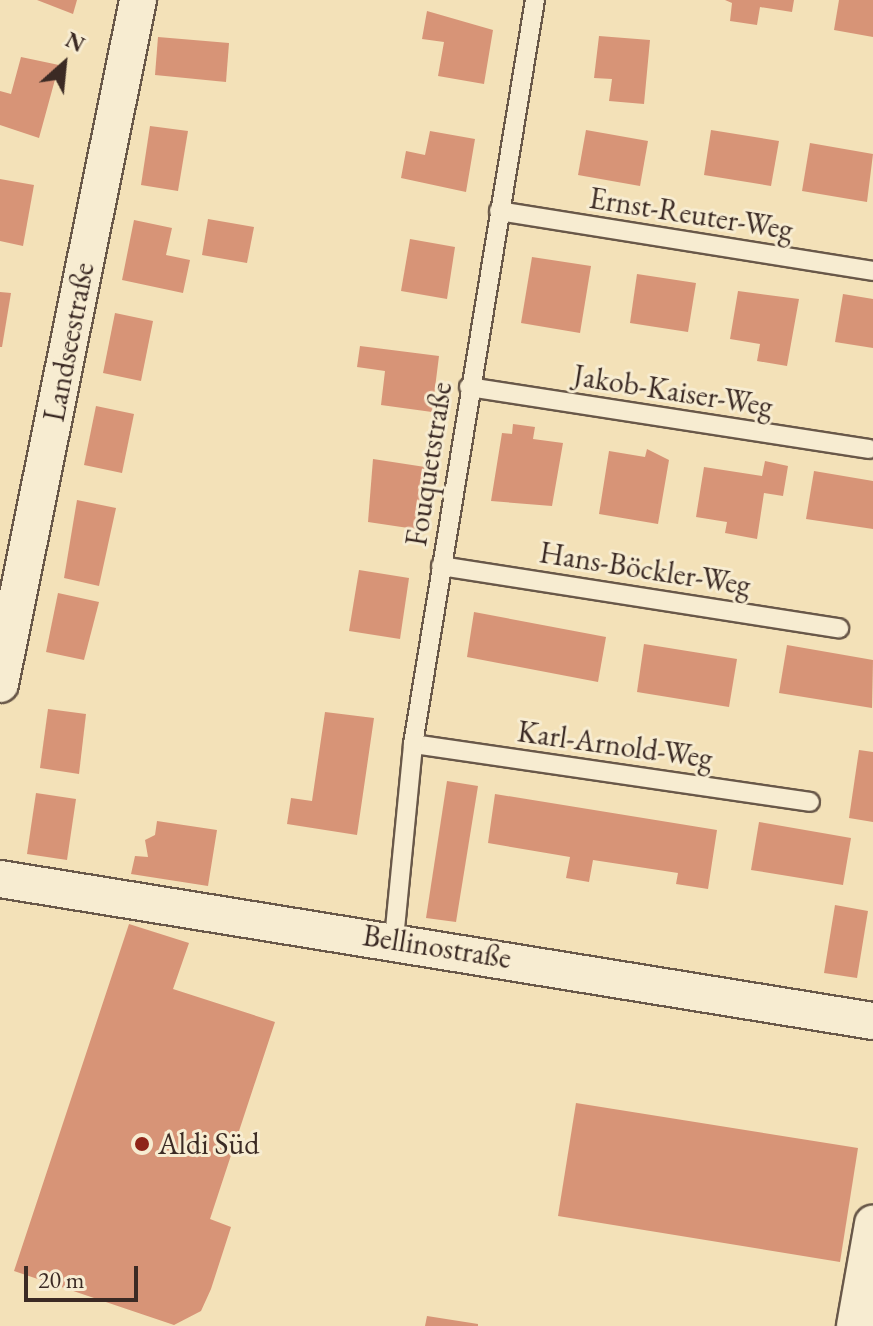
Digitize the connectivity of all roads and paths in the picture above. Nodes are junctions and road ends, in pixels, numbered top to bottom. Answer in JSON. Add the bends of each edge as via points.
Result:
{"nodes":[{"id":1,"x":138,"y":0,"type":"edge"},
{"id":2,"x":535,"y":0,"type":"edge"},
{"id":3,"x":499,"y":211,"type":"junction"},
{"id":4,"x":873,"y":271,"type":"edge"},
{"id":5,"x":469,"y":387,"type":"junction"},
{"id":6,"x":869,"y":449,"type":"dead end"},
{"id":7,"x":441,"y":566,"type":"junction"},
{"id":8,"x":839,"y":628,"type":"dead end"},
{"id":9,"x":0,"y":684,"type":"edge"},
{"id":10,"x":413,"y":744,"type":"junction"},
{"id":11,"x":810,"y":802,"type":"dead end"},
{"id":12,"x":0,"y":879,"type":"edge"},
{"id":13,"x":394,"y":939,"type":"junction"},
{"id":14,"x":873,"y":1021,"type":"edge"},
{"id":15,"x":873,"y":1224,"type":"edge"},
{"id":16,"x":855,"y":1326,"type":"edge"}],
"edges":[{"from":1,"to":9,"type":"street","name":"Landseestraße"},
{"from":2,"to":3,"type":"lane","name":"Fouquetstraße"},
{"from":3,"to":4,"type":"lane","name":"Ernst-Reuter-Weg"},
{"from":3,"to":5,"type":"lane","name":"Fouquetstraße"},
{"from":5,"to":6,"type":"lane","name":"Jakob-Kaiser-Weg"},
{"from":5,"to":7,"type":"lane","name":"Fouquetstraße"},
{"from":7,"to":8,"type":"lane","name":"Hans-Böckler-Weg"},
{"from":7,"to":10,"type":"lane","name":"Fouquetstraße"},
{"from":10,"to":11,"type":"lane","name":"Karl-Arnold-Weg"},
{"from":10,"to":13,"type":"lane","name":"Fouquetstraße"},
{"from":12,"to":13,"type":"street","name":"Bellinostraße"},
{"from":13,"to":14,"type":"street","name":"Bellinostraße"},
{"from":15,"to":16,"type":"street"}]}
